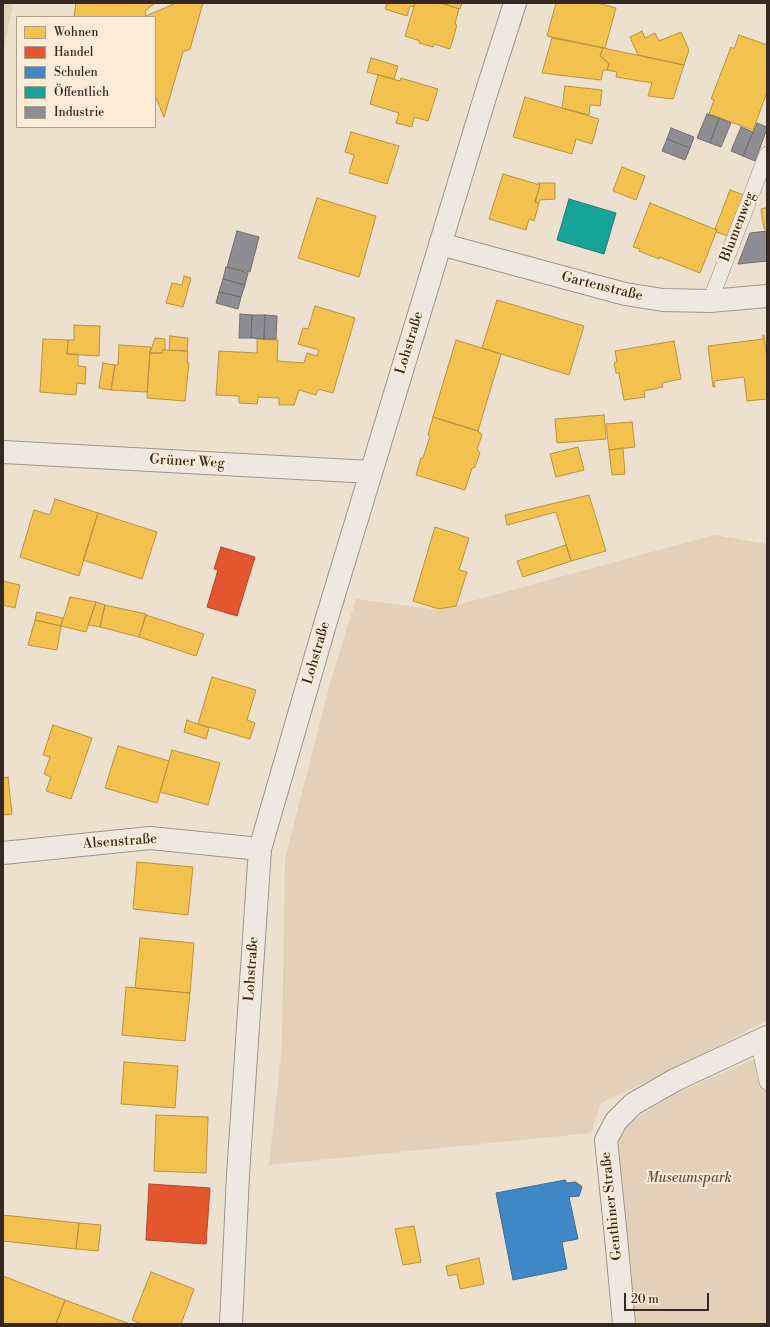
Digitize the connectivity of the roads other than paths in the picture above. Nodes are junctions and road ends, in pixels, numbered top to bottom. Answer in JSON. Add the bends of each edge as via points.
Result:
{"nodes":[{"id":1,"x":515,"y":3,"type":"edge"},
{"id":2,"x":767,"y":154,"type":"edge"},
{"id":3,"x":440,"y":244,"type":"junction"},
{"id":4,"x":767,"y":296,"type":"edge"},
{"id":5,"x":710,"y":300,"type":"junction"},
{"id":6,"x":3,"y":452,"type":"edge"},
{"id":7,"x":371,"y":472,"type":"junction"},
{"id":8,"x":260,"y":849,"type":"junction"},
{"id":9,"x":3,"y":853,"type":"edge"},
{"id":10,"x":763,"y":1039,"type":"edge"},
{"id":11,"x":767,"y":1082,"type":"edge"},
{"id":12,"x":231,"y":1324,"type":"edge"},
{"id":13,"x":624,"y":1324,"type":"edge"}],
"edges":[{"from":1,"to":3,"type":"street","name":"Lohstraße"},
{"from":2,"to":5,"type":"lane","name":"Blumenweg"},
{"from":3,"to":5,"type":"street","name":"Gartenstraße","via":[[625,294],[663,300]]},
{"from":3,"to":7,"type":"street","name":"Lohstraße"},
{"from":4,"to":5,"type":"street","name":"Gartenstraße"},
{"from":6,"to":7,"type":"street","name":"Grüner Weg"},
{"from":7,"to":8,"type":"street","name":"Lohstraße"},
{"from":8,"to":9,"type":"street","name":"Alsenstraße","via":[[150,838]]},
{"from":8,"to":12,"type":"street","name":"Lohstraße","via":[[238,1175]]},
{"from":10,"to":11,"type":"lane"},
{"from":10,"to":13,"type":"street","name":"Genthiner Straße","via":[[676,1080],[633,1104],[616,1121],[606,1140]]}]}
